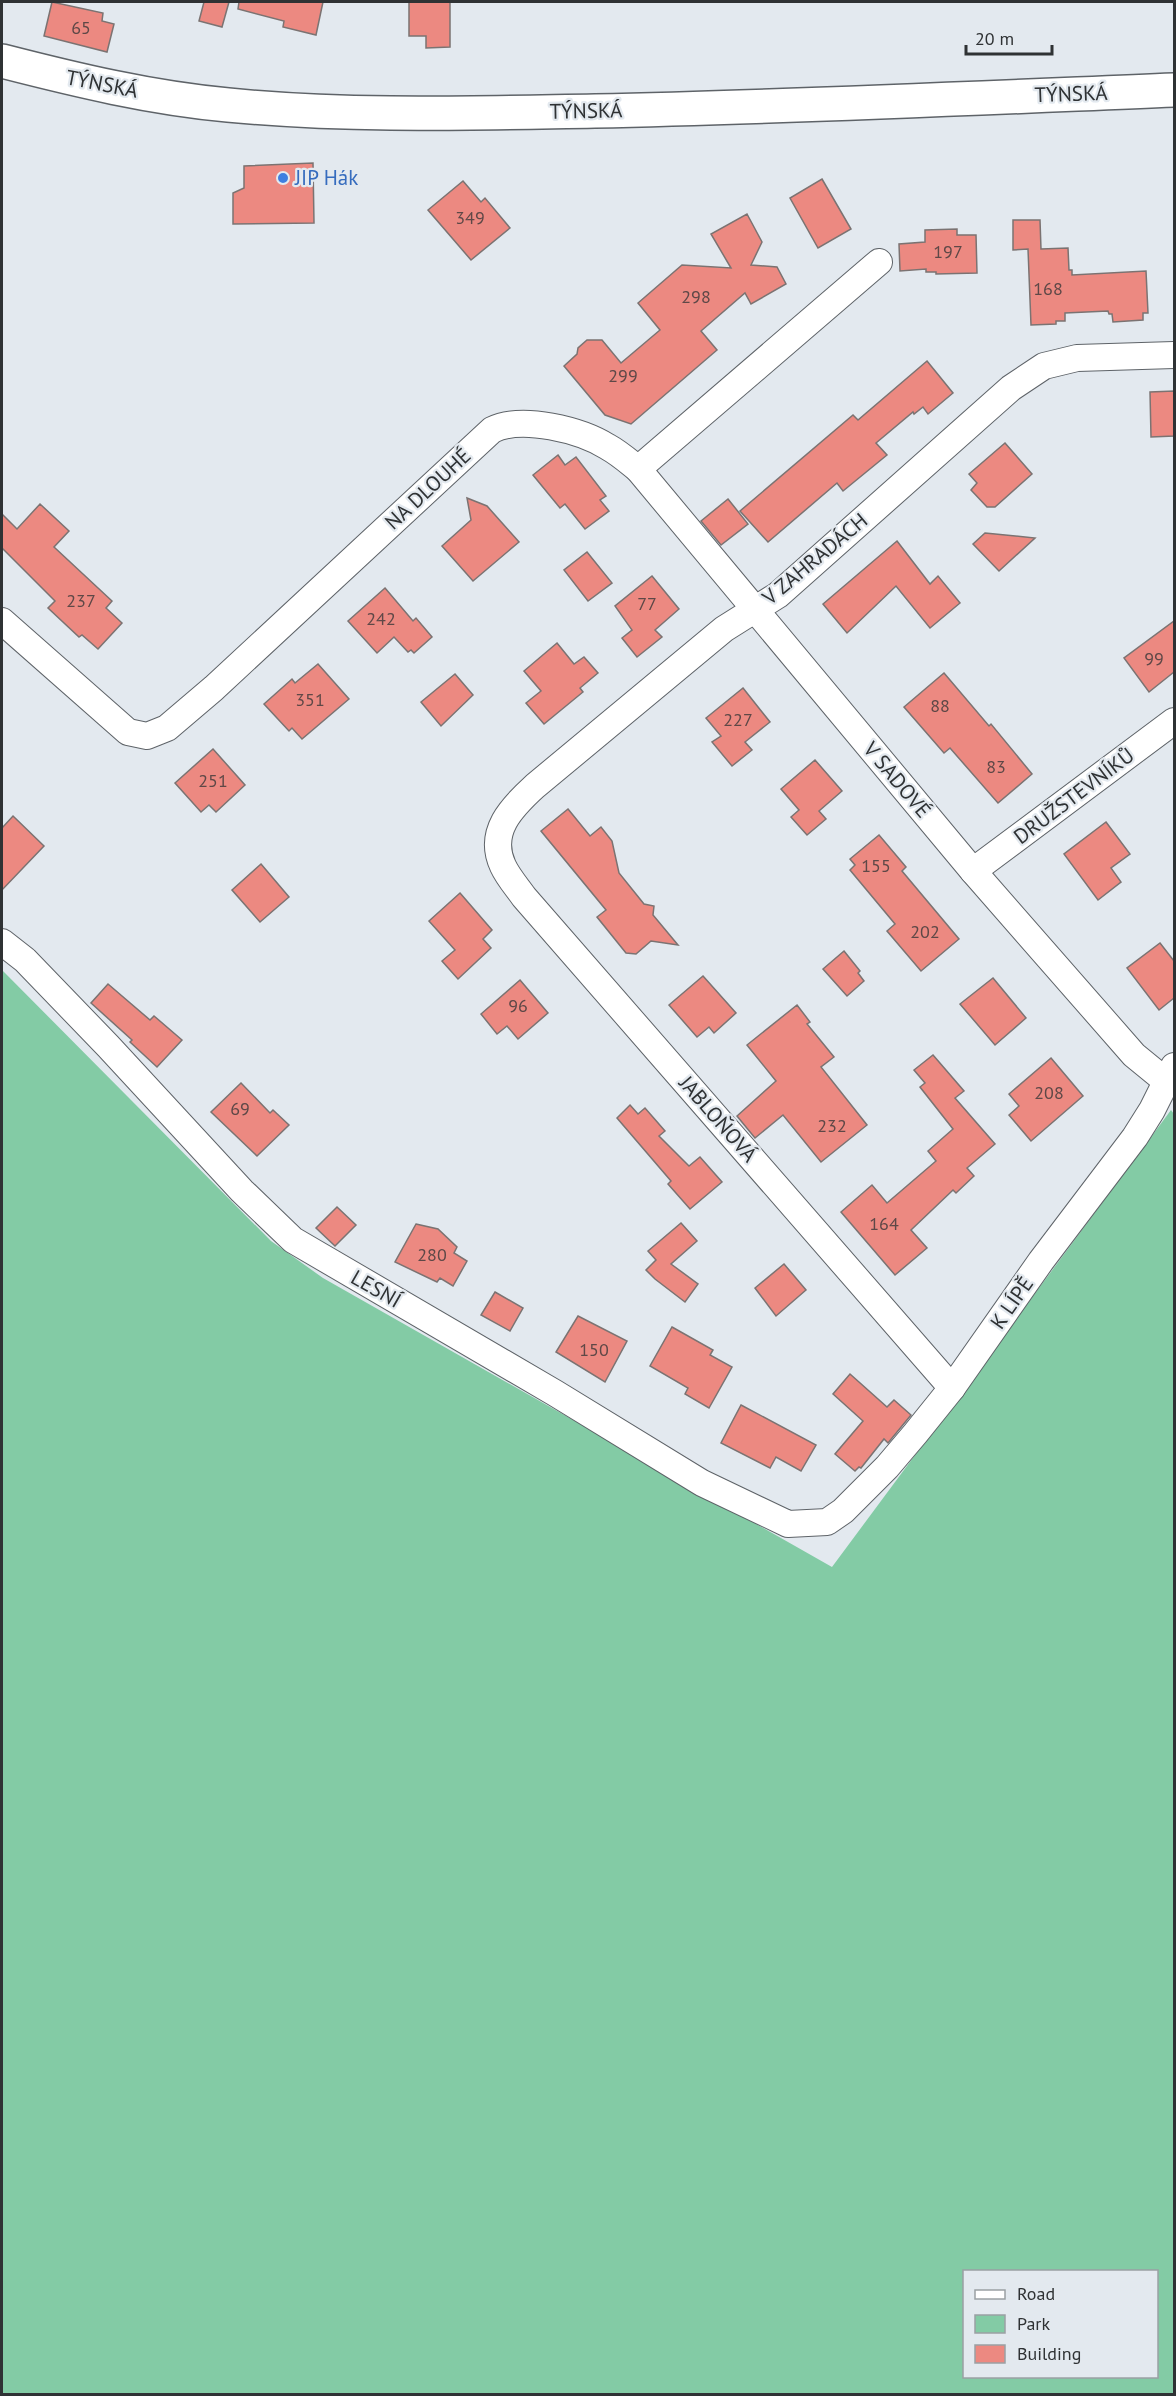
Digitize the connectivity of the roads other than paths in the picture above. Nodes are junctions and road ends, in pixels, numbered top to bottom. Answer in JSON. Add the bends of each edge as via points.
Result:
{"nodes":[{"id":1,"x":2,"y":61,"type":"edge"},
{"id":2,"x":1174,"y":90,"type":"edge"},
{"id":3,"x":879,"y":262,"type":"dead end"},
{"id":4,"x":1174,"y":355,"type":"edge"},
{"id":5,"x":638,"y":469,"type":"junction"},
{"id":6,"x":755,"y":609,"type":"junction"},
{"id":7,"x":2,"y":621,"type":"edge"},
{"id":8,"x":1174,"y":721,"type":"edge"},
{"id":9,"x":497,"y":842,"type":"joint"},
{"id":10,"x":973,"y":871,"type":"junction"},
{"id":11,"x":2,"y":942,"type":"edge"},
{"id":12,"x":1171,"y":1074,"type":"edge"},
{"id":13,"x":952,"y":1388,"type":"junction"},
{"id":14,"x":827,"y":1522,"type":"joint"}],
"edges":[{"from":1,"to":2,"type":"main road","name":"TÝNSKÁ","via":[[79,81],[182,99],[380,114],[759,108]]},
{"from":3,"to":5,"type":"street"},
{"from":4,"to":6,"type":"street","name":"V ZAHRADÁCH","via":[[1077,358],[1044,366],[1011,388],[778,595]]},
{"from":5,"to":6,"type":"street","name":"V SADOVÉ"},
{"from":5,"to":7,"type":"street","name":"NA DLOUHÉ","via":[[607,446],[580,433],[524,423],[492,430],[214,688],[167,729],[147,736],[128,732]]},
{"from":6,"to":9,"type":"street","name":"V ZAHRADÁCH","via":[[724,629],[515,804],[503,821]]},
{"from":6,"to":10,"type":"street","name":"V SADOVÉ"},
{"from":8,"to":10,"type":"street","name":"DRUŽSTEVNÍKŮ"},
{"from":9,"to":13,"type":"street","name":"JABLOŇOVÁ","via":[[503,866],[524,897]]},
{"from":10,"to":12,"type":"street","name":"V SADOVÉ","via":[[1134,1055]]},
{"from":11,"to":14,"type":"street","name":"LESNÍ","via":[[25,960],[293,1240],[702,1483],[788,1524]]},
{"from":12,"to":13,"type":"street","name":"K LÍPĚ","via":[[1135,1137]]},
{"from":13,"to":14,"type":"street","name":"K LÍPĚ","via":[[887,1467]]}]}
